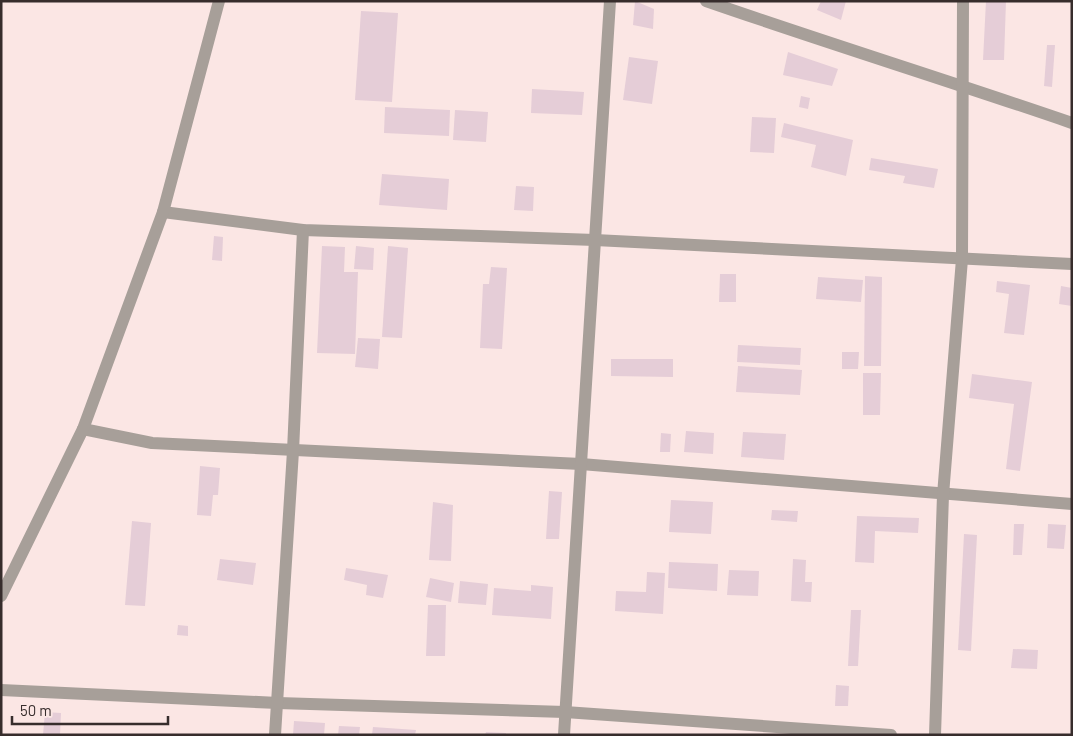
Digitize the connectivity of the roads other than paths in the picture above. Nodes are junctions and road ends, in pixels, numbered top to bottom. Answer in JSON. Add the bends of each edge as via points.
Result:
{"nodes":[{"id":1,"x":219,"y":1,"type":"edge"},
{"id":2,"x":610,"y":1,"type":"edge"},
{"id":3,"x":706,"y":1,"type":"edge"},
{"id":4,"x":963,"y":1,"type":"edge"},
{"id":5,"x":963,"y":86,"type":"junction"},
{"id":6,"x":1072,"y":123,"type":"edge"},
{"id":7,"x":163,"y":212,"type":"junction"},
{"id":8,"x":303,"y":230,"type":"junction"},
{"id":9,"x":595,"y":240,"type":"junction"},
{"id":10,"x":962,"y":259,"type":"junction"},
{"id":11,"x":1072,"y":264,"type":"edge"},
{"id":12,"x":83,"y":429,"type":"junction"},
{"id":13,"x":293,"y":451,"type":"junction"},
{"id":14,"x":581,"y":464,"type":"junction"},
{"id":15,"x":943,"y":494,"type":"junction"},
{"id":16,"x":1072,"y":504,"type":"edge"},
{"id":17,"x":1,"y":596,"type":"edge"},
{"id":18,"x":1,"y":690,"type":"edge"},
{"id":19,"x":278,"y":703,"type":"junction"},
{"id":20,"x":565,"y":712,"type":"junction"},
{"id":21,"x":275,"y":735,"type":"edge"},
{"id":22,"x":564,"y":735,"type":"edge"},
{"id":23,"x":891,"y":735,"type":"edge"},
{"id":24,"x":935,"y":735,"type":"edge"}],
"edges":[{"from":1,"to":7,"type":"street"},
{"from":2,"to":9,"type":"street"},
{"from":3,"to":5,"type":"street"},
{"from":4,"to":5,"type":"street"},
{"from":5,"to":6,"type":"street"},
{"from":5,"to":10,"type":"street"},
{"from":7,"to":8,"type":"street"},
{"from":7,"to":12,"type":"street"},
{"from":8,"to":9,"type":"street"},
{"from":8,"to":13,"type":"street"},
{"from":9,"to":10,"type":"street"},
{"from":9,"to":14,"type":"street"},
{"from":10,"to":11,"type":"street"},
{"from":10,"to":15,"type":"street"},
{"from":12,"to":13,"type":"street","via":[[152,443]]},
{"from":12,"to":17,"type":"street"},
{"from":13,"to":14,"type":"street"},
{"from":13,"to":19,"type":"street"},
{"from":14,"to":15,"type":"street"},
{"from":14,"to":20,"type":"street"},
{"from":15,"to":16,"type":"street"},
{"from":15,"to":24,"type":"street"},
{"from":18,"to":19,"type":"street"},
{"from":19,"to":20,"type":"street"},
{"from":19,"to":21,"type":"street"},
{"from":20,"to":22,"type":"street"},
{"from":20,"to":23,"type":"street"}]}
